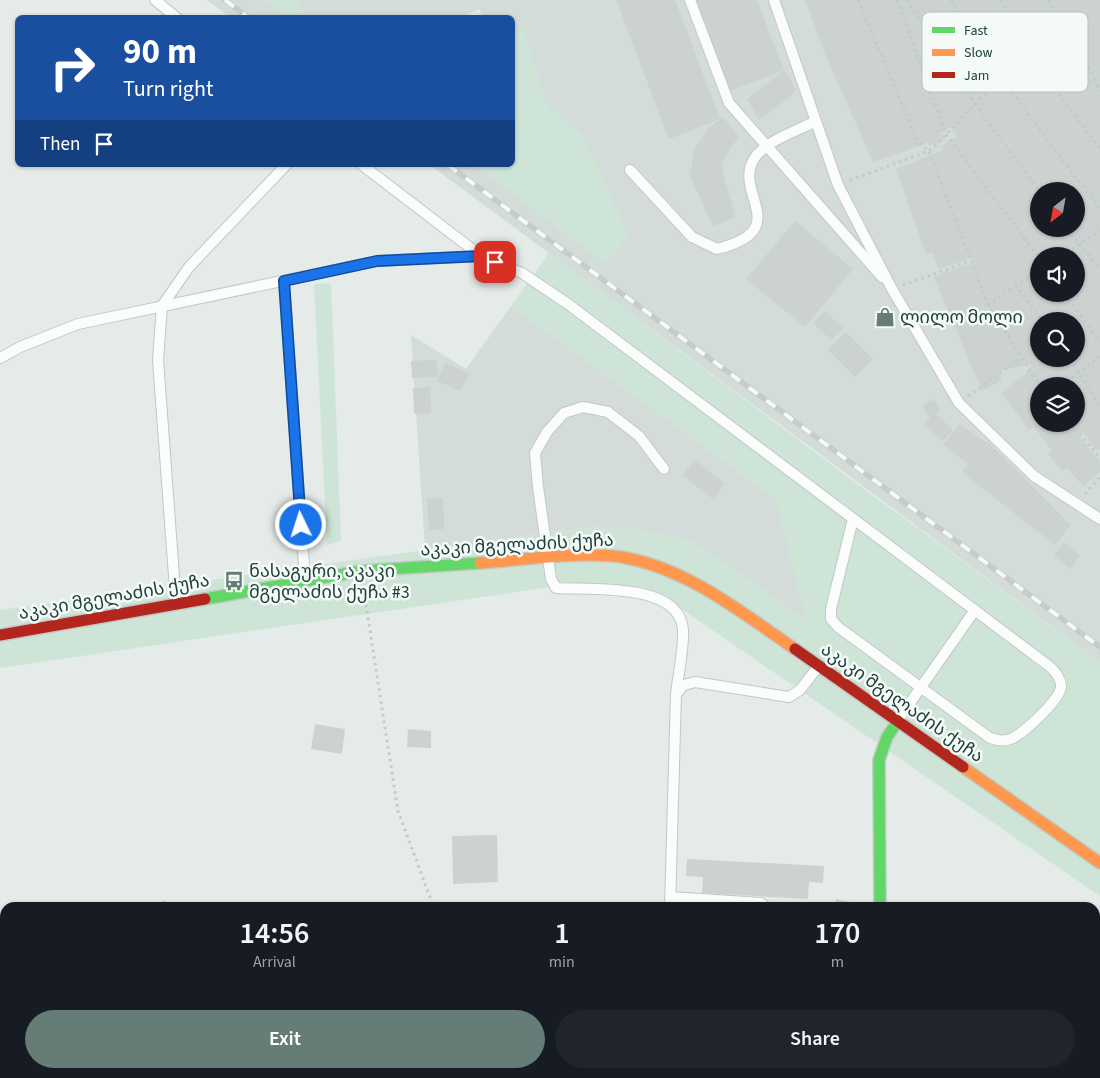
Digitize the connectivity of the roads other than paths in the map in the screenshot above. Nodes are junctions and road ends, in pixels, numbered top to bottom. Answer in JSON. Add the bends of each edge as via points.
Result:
{"nodes":[{"id":1,"x":155,"y":0,"type":"edge"},
{"id":2,"x":690,"y":0,"type":"edge"},
{"id":3,"x":774,"y":0,"type":"edge"},
{"id":4,"x":173,"y":15,"type":"edge"},
{"id":5,"x":816,"y":121,"type":"junction"},
{"id":6,"x":767,"y":145,"type":"junction"},
{"id":7,"x":284,"y":167,"type":"edge"},
{"id":8,"x":365,"y":167,"type":"edge"},
{"id":9,"x":630,"y":170,"type":"dead end"},
{"id":10,"x":481,"y":256,"type":"junction"},
{"id":11,"x":284,"y":281,"type":"junction"},
{"id":12,"x":892,"y":289,"type":"junction"},
{"id":13,"x":162,"y":306,"type":"junction"},
{"id":14,"x":0,"y":358,"type":"edge"},
{"id":15,"x":664,"y":469,"type":"dead end"},
{"id":16,"x":853,"y":518,"type":"junction"},
{"id":17,"x":1100,"y":520,"type":"edge"},
{"id":18,"x":548,"y":558,"type":"junction"},
{"id":19,"x":305,"y":581,"type":"junction"},
{"id":20,"x":176,"y":604,"type":"junction"},
{"id":21,"x":975,"y":610,"type":"junction"},
{"id":22,"x":0,"y":635,"type":"edge"},
{"id":23,"x":818,"y":666,"type":"junction"},
{"id":24,"x":921,"y":687,"type":"junction"},
{"id":25,"x":676,"y":694,"type":"junction"},
{"id":26,"x":898,"y":721,"type":"junction"},
{"id":27,"x":1100,"y":863,"type":"edge"},
{"id":28,"x":670,"y":902,"type":"edge"},
{"id":29,"x":880,"y":902,"type":"edge"}],
"edges":[{"from":1,"to":4,"type":"lane"},
{"from":2,"to":6,"type":"lane","via":[[729,103]]},
{"from":3,"to":5,"type":"lane"},
{"from":5,"to":6,"type":"lane"},
{"from":5,"to":12,"type":"lane","via":[[838,184]]},
{"from":6,"to":9,"type":"lane","via":[[752,163],[749,178],[759,216],[753,232],[734,245],[717,249],[692,237]]},
{"from":6,"to":12,"type":"lane"},
{"from":7,"to":13,"type":"lane","via":[[189,267]]},
{"from":8,"to":10,"type":"lane"},
{"from":10,"to":11,"type":"lane","via":[[377,261]]},
{"from":10,"to":16,"type":"lane","via":[[522,273],[568,304]]},
{"from":11,"to":13,"type":"lane"},
{"from":11,"to":19,"type":"lane"},
{"from":12,"to":17,"type":"lane","via":[[959,403],[1034,476]]},
{"from":13,"to":14,"type":"lane","via":[[78,324]]},
{"from":13,"to":20,"type":"lane","via":[[158,360]]},
{"from":15,"to":18,"type":"lane","via":[[639,436],[608,412],[583,407],[564,413],[547,432],[536,453]]},
{"from":16,"to":21,"type":"lane"},
{"from":16,"to":24,"type":"lane","via":[[831,619]]},
{"from":18,"to":19,"type":"street","name":"აკაკი მგელაძის ქუჩა","via":[[361,571]]},
{"from":18,"to":23,"type":"street","name":"აკაკი მგელაძის ქუჩა","via":[[620,557],[652,564],[696,583]]},
{"from":18,"to":25,"type":"lane","via":[[550,579],[556,588],[634,592],[663,600],[678,612],[683,629]]},
{"from":19,"to":20,"type":"street","name":"აკაკი მგელაძის ქუჩა"},
{"from":20,"to":22,"type":"street","name":"აკაკი მგელაძის ქუჩა"},
{"from":21,"to":24,"type":"lane"},
{"from":21,"to":24,"type":"lane","via":[[1057,672],[1062,686],[1058,698],[1012,739],[999,741],[990,738]]},
{"from":23,"to":25,"type":"lane","via":[[800,690],[789,697],[695,682],[684,685]]},
{"from":23,"to":26,"type":"street","name":"აკაკი მგელაძის ქუჩა"},
{"from":24,"to":26,"type":"lane"},
{"from":25,"to":28,"type":"lane"},
{"from":26,"to":27,"type":"street","name":"აკაკი მგელაძის ქუჩა"},
{"from":26,"to":29,"type":"street","via":[[887,737],[879,760]]}]}
